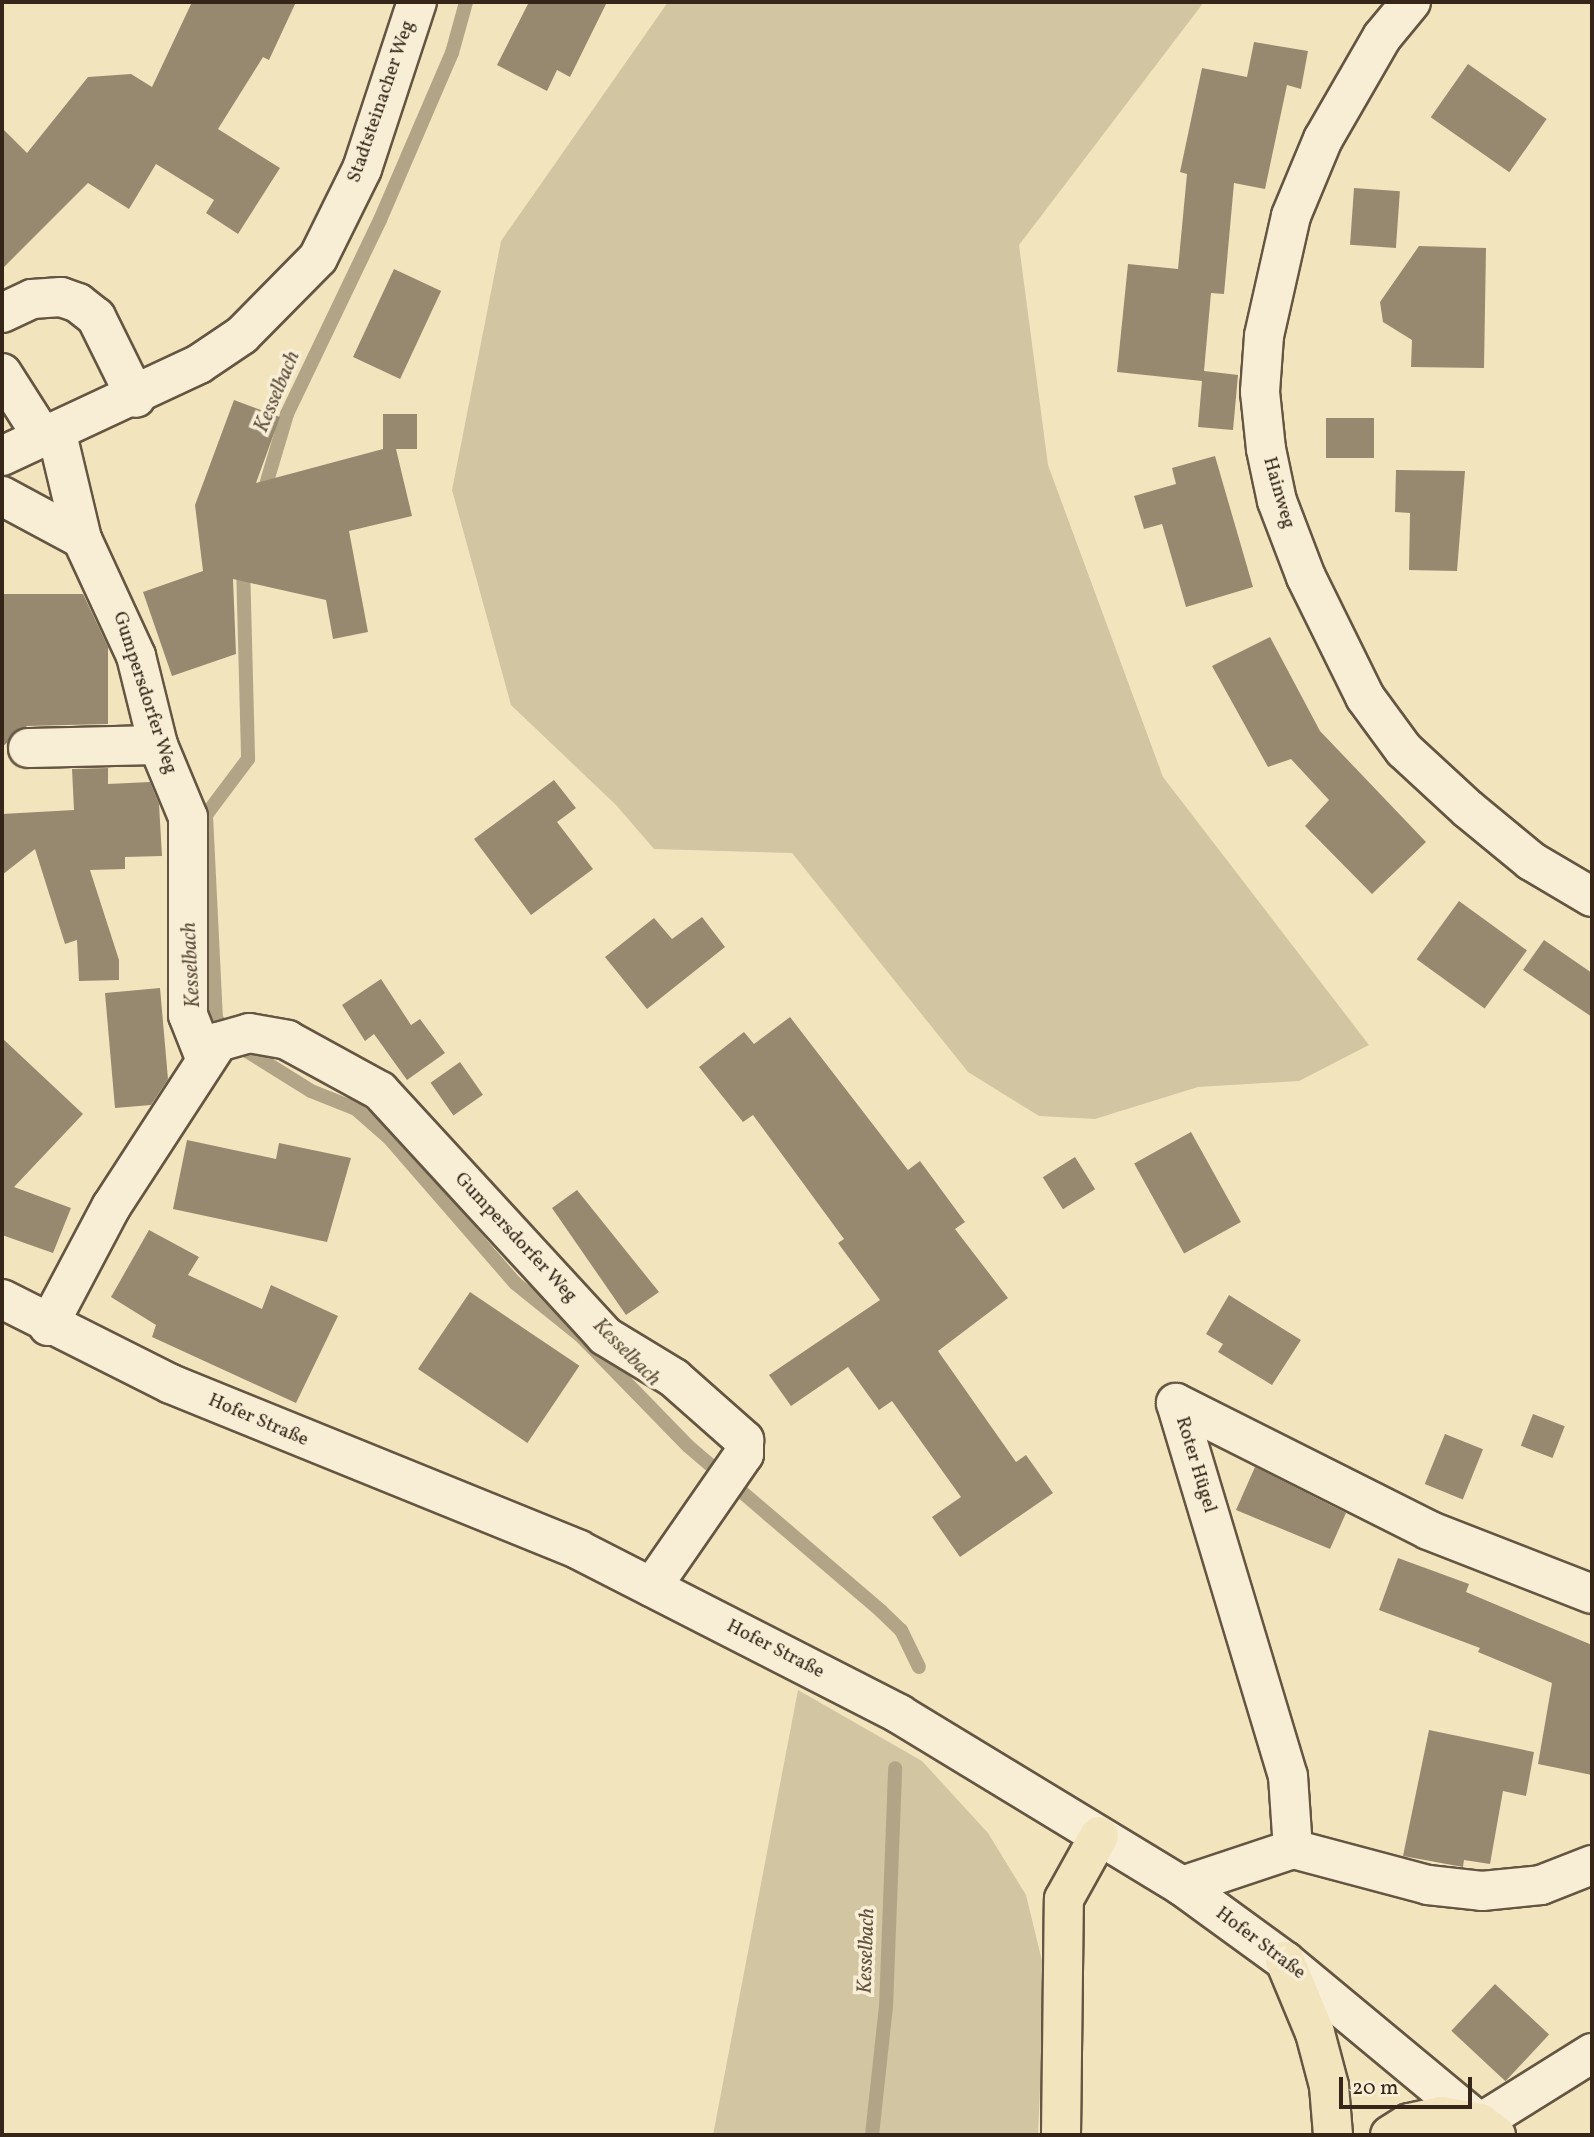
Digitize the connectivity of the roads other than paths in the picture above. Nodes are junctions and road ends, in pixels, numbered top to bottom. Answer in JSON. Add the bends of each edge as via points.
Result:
{"nodes":[{"id":1,"x":417,"y":2,"type":"edge"},
{"id":2,"x":1411,"y":2,"type":"edge"},
{"id":3,"x":2,"y":313,"type":"edge"},
{"id":4,"x":2,"y":373,"type":"edge"},
{"id":5,"x":136,"y":398,"type":"junction"},
{"id":6,"x":51,"y":437,"type":"junction"},
{"id":7,"x":2,"y":456,"type":"edge"},
{"id":8,"x":2,"y":496,"type":"edge"},
{"id":9,"x":82,"y":538,"type":"junction"},
{"id":10,"x":158,"y":746,"type":"junction"},
{"id":11,"x":28,"y":748,"type":"dead end"},
{"id":12,"x":1592,"y":897,"type":"edge"},
{"id":13,"x":224,"y":1045,"type":"junction"},
{"id":14,"x":2,"y":1298,"type":"edge"},
{"id":15,"x":48,"y":1326,"type":"junction"},
{"id":16,"x":652,"y":1587,"type":"junction"},
{"id":17,"x":1592,"y":1594,"type":"edge"},
{"id":18,"x":1099,"y":1836,"type":"junction"},
{"id":19,"x":1293,"y":1849,"type":"junction"},
{"id":20,"x":1592,"y":1865,"type":"edge"},
{"id":21,"x":1182,"y":1886,"type":"junction"},
{"id":22,"x":1285,"y":1961,"type":"junction"},
{"id":23,"x":1592,"y":2053,"type":"edge"},
{"id":24,"x":1483,"y":2132,"type":"edge"},
{"id":25,"x":1061,"y":2135,"type":"edge"},
{"id":26,"x":1333,"y":2135,"type":"edge"},
{"id":27,"x":1390,"y":2135,"type":"edge"}],
"edges":[{"from":1,"to":5,"type":"street","name":"Stadtsteinacher Weg","via":[[362,169],[318,258],[242,335]]},
{"from":2,"to":12,"type":"street","name":"Hainweg","via":[[1382,37],[1323,139],[1291,216],[1264,336],[1261,392],[1268,462],[1277,502],[1334,642],[1404,750],[1531,861]]},
{"from":3,"to":5,"type":"street","via":[[32,299],[61,297],[78,303],[96,317]]},
{"from":4,"to":6,"type":"street","name":"Gumpersdorfer Weg"},
{"from":5,"to":6,"type":"street","name":"Stadtsteinacher Weg"},
{"from":6,"to":7,"type":"street","name":"Stadtsteinacher Weg"},
{"from":6,"to":9,"type":"street","name":"Gumpersdorfer Weg"},
{"from":8,"to":9,"type":"street"},
{"from":9,"to":10,"type":"street","name":"Gumpersdorfer Weg","via":[[135,656]]},
{"from":10,"to":11,"type":"street"},
{"from":10,"to":13,"type":"street","name":"Gumpersdorfer Weg","via":[[188,817],[188,1015]]},
{"from":13,"to":15,"type":"street","via":[[68,1281]]},
{"from":13,"to":16,"type":"street","name":"Gumpersdorfer Weg","via":[[287,1040],[380,1091],[605,1336],[674,1378],[744,1440],[744,1454]]},
{"from":14,"to":15,"type":"street","name":"Hofer Straße"},
{"from":15,"to":16,"type":"street","name":"Hofer Straße","via":[[273,1427],[579,1550]]},
{"from":16,"to":18,"type":"street","name":"Hofer Straße","via":[[899,1714]]},
{"from":17,"to":19,"type":"street","name":"Roter Hügel","via":[[1428,1530],[1176,1403],[1288,1776]]},
{"from":18,"to":21,"type":"street","name":"Hofer Straße"},
{"from":18,"to":25,"type":"highway","via":[[1065,1899]]},
{"from":19,"to":20,"type":"street","via":[[1428,1885],[1482,1891],[1541,1885]]},
{"from":19,"to":21,"type":"street"},
{"from":21,"to":22,"type":"street","name":"Hofer Straße"},
{"from":22,"to":24,"type":"street","name":"Hofer Straße"},
{"from":22,"to":26,"type":"highway","via":[[1318,2046]]},
{"from":23,"to":24,"type":"street"},
{"from":24,"to":27,"type":"highway","via":[[1441,2116],[1409,2123]]}]}
